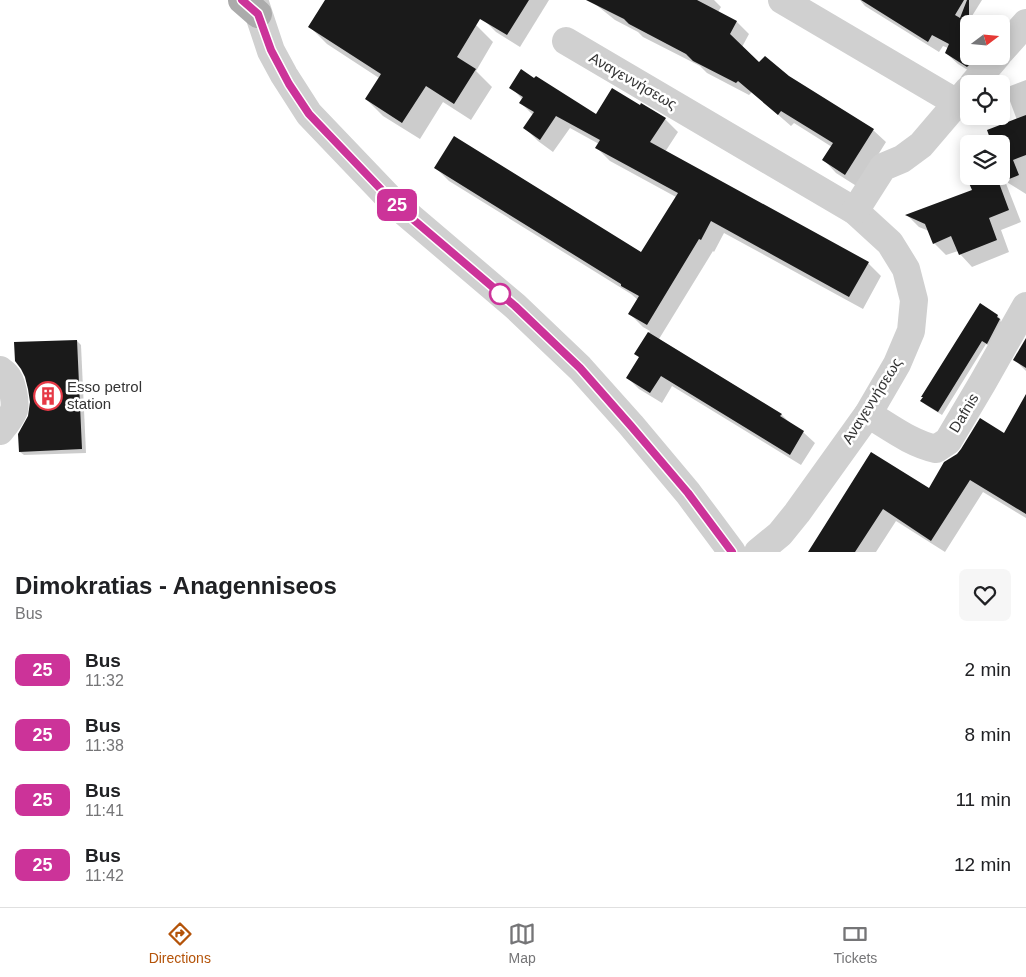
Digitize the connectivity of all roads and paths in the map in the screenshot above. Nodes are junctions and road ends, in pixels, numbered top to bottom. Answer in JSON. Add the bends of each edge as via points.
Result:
{"nodes":[{"id":1,"x":782,"y":0,"type":"edge"},
{"id":2,"x":251,"y":5,"type":"edge"},
{"id":3,"x":1026,"y":23,"type":"edge"},
{"id":4,"x":566,"y":41,"type":"dead end"},
{"id":5,"x":1010,"y":41,"type":"edge"},
{"id":6,"x":989,"y":65,"type":"edge"},
{"id":7,"x":981,"y":75,"type":"edge"},
{"id":8,"x":960,"y":89,"type":"edge"},
{"id":9,"x":960,"y":99,"type":"edge"},
{"id":10,"x":855,"y":211,"type":"junction"},
{"id":11,"x":1026,"y":306,"type":"edge"},
{"id":12,"x":0,"y":370,"type":"edge"},
{"id":13,"x":868,"y":414,"type":"junction"},
{"id":14,"x":0,"y":431,"type":"edge"},
{"id":15,"x":732,"y":552,"type":"edge"},
{"id":16,"x":758,"y":552,"type":"edge"}],
"edges":[{"from":1,"to":8,"type":"street"},
{"from":2,"to":15,"type":"street","via":[[271,50],[309,114],[395,204],[515,306],[580,368],[688,493]]},
{"from":3,"to":5,"type":"street"},
{"from":4,"to":10,"type":"street","name":"Αναγεννήσεως"},
{"from":6,"to":7,"type":"street"},
{"from":9,"to":10,"type":"street","via":[[921,145],[902,159],[882,167]]},
{"from":10,"to":13,"type":"street","name":"Αναγεννήσεως","via":[[890,243],[906,269],[914,300],[911,331],[897,364]]},
{"from":11,"to":13,"type":"street","name":"Dafnis","via":[[948,441],[936,449],[925,446]]},
{"from":12,"to":14,"type":"street","via":[[10,380],[14,409]]},
{"from":13,"to":16,"type":"street","name":"Αναγεννήσεως","via":[[797,513],[780,534]]}]}
